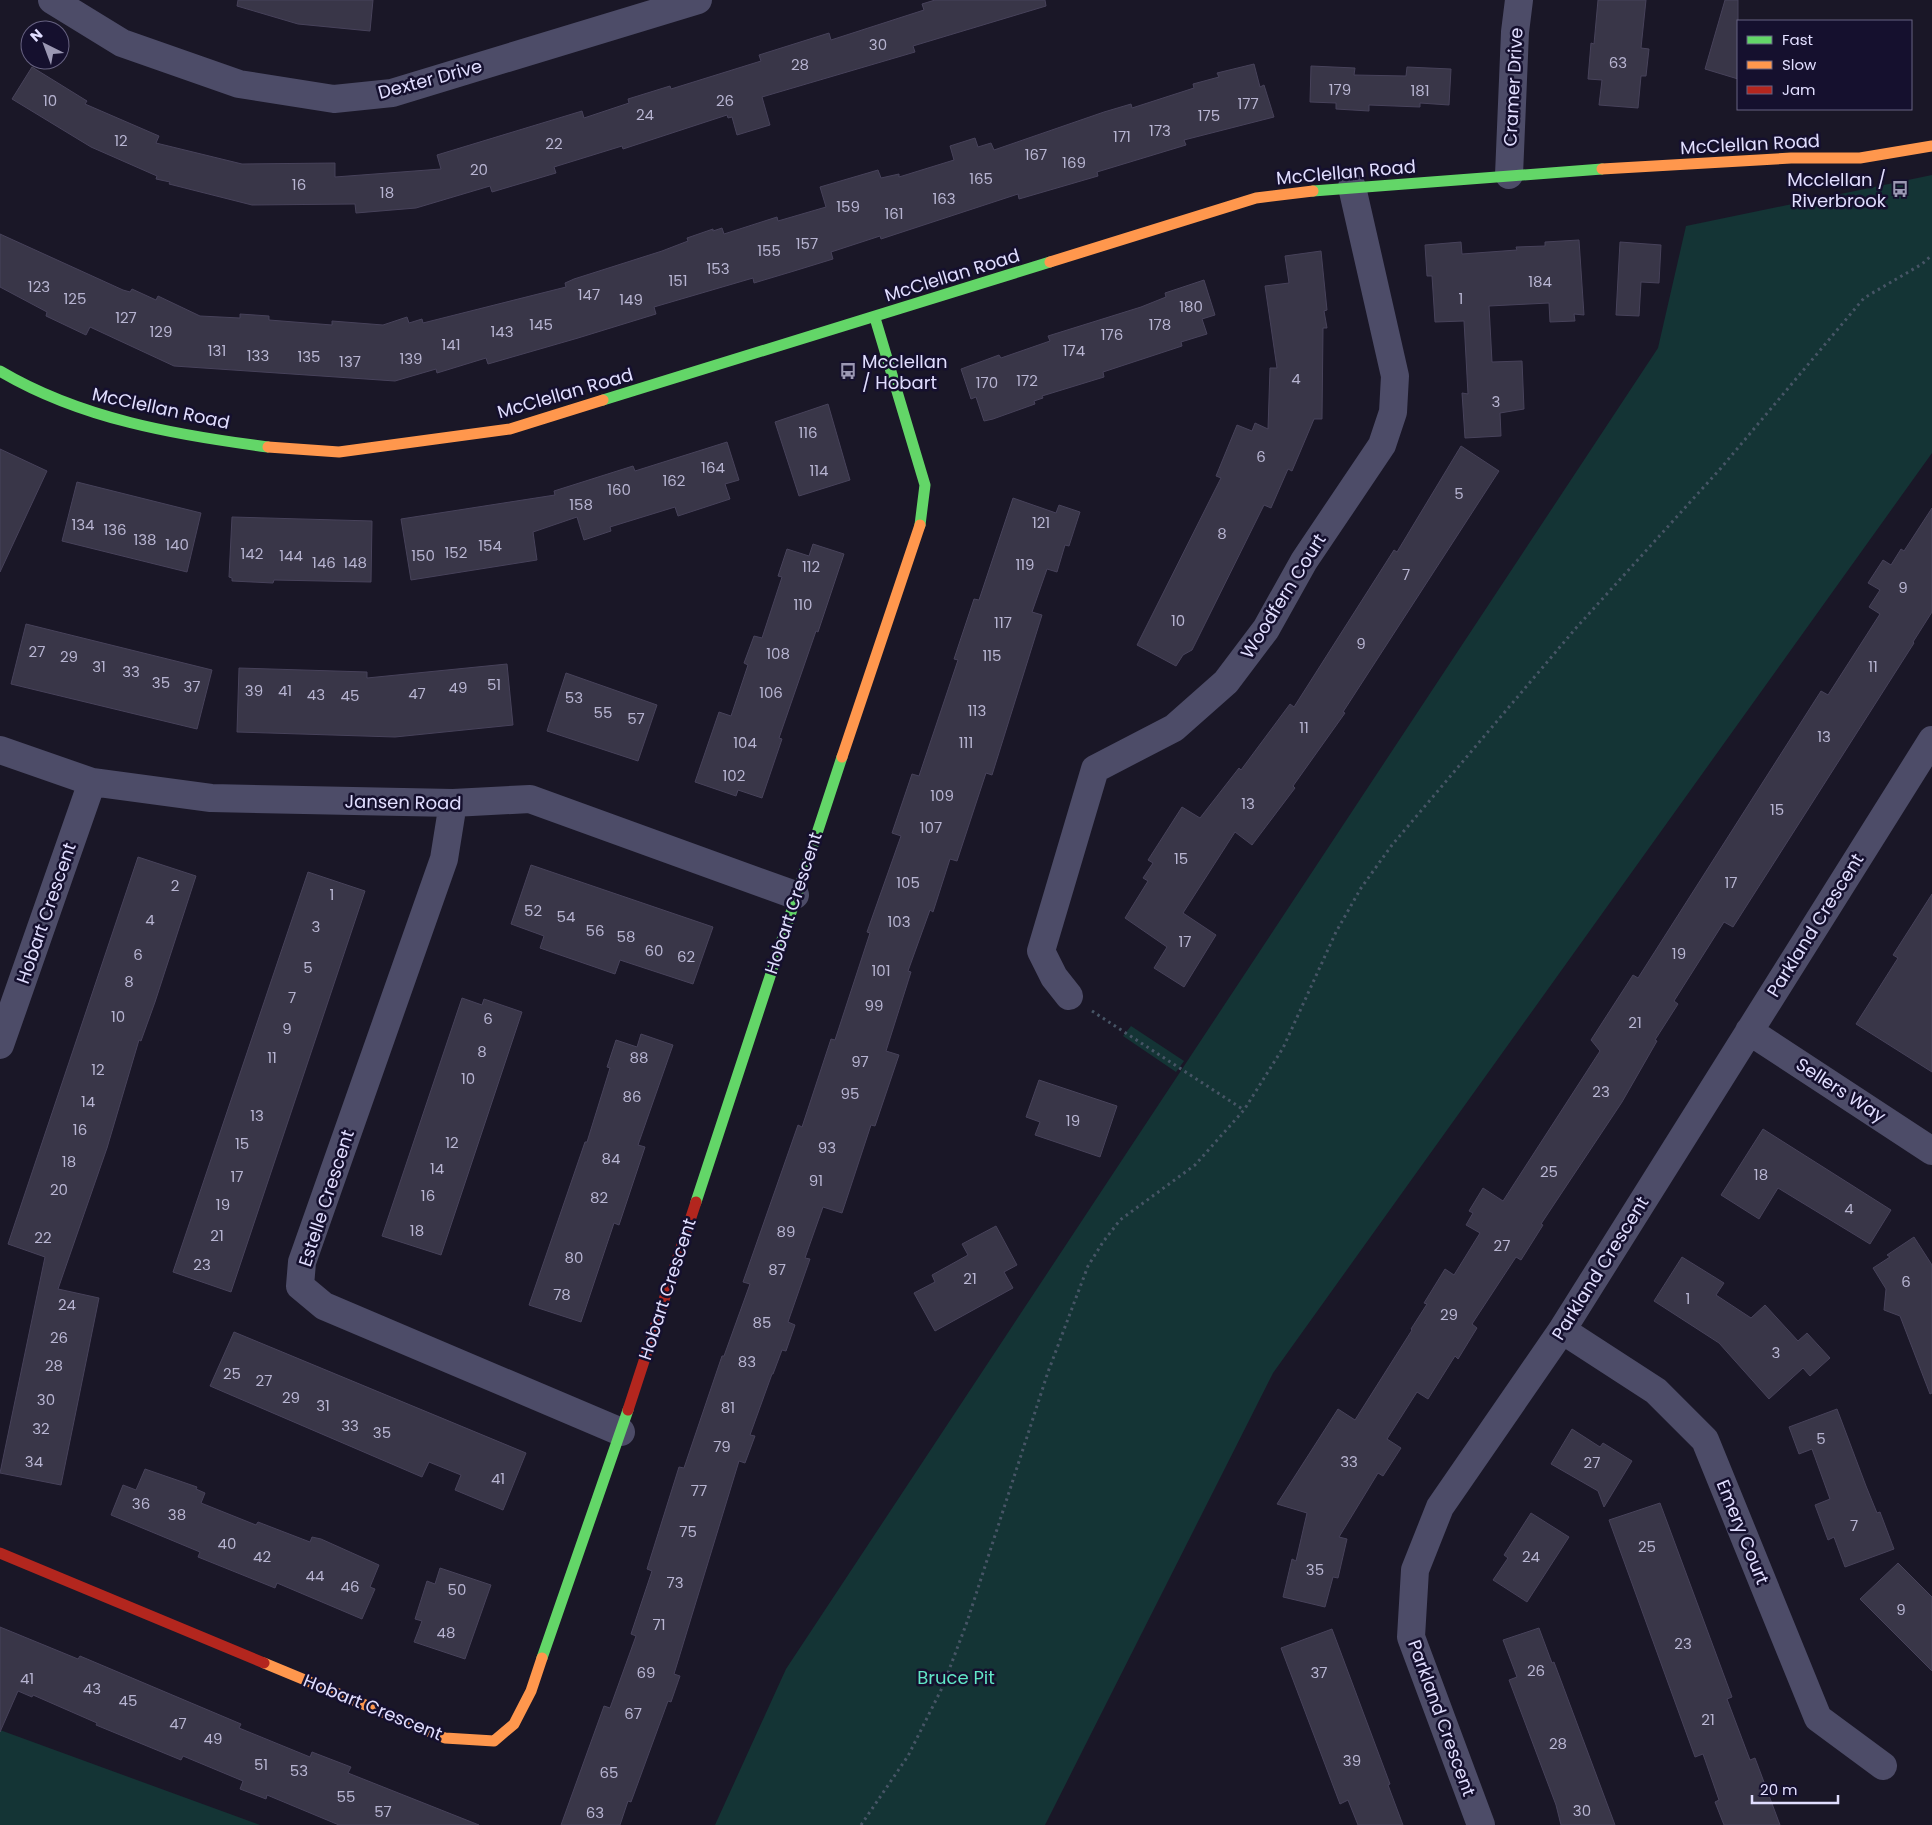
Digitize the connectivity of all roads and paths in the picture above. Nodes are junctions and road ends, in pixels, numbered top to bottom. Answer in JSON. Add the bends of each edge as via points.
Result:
{"nodes":[{"id":1,"x":52,"y":0,"type":"edge"},
{"id":2,"x":698,"y":0,"type":"edge"},
{"id":3,"x":1519,"y":0,"type":"edge"},
{"id":4,"x":1932,"y":146,"type":"edge"},
{"id":5,"x":1509,"y":175,"type":"junction"},
{"id":6,"x":1352,"y":187,"type":"junction"},
{"id":7,"x":1932,"y":255,"type":"edge"},
{"id":8,"x":875,"y":318,"type":"junction"},
{"id":9,"x":0,"y":371,"type":"edge"},
{"id":10,"x":1932,"y":740,"type":"edge"},
{"id":11,"x":0,"y":750,"type":"edge"},
{"id":12,"x":92,"y":782,"type":"junction"},
{"id":13,"x":453,"y":804,"type":"junction"},
{"id":14,"x":795,"y":895,"type":"junction"},
{"id":15,"x":1069,"y":996,"type":"joint"},
{"id":16,"x":1749,"y":1031,"type":"junction"},
{"id":17,"x":0,"y":1045,"type":"edge"},
{"id":18,"x":1244,"y":1110,"type":"junction"},
{"id":19,"x":1932,"y":1151,"type":"edge"},
{"id":20,"x":1562,"y":1330,"type":"junction"},
{"id":21,"x":621,"y":1432,"type":"junction"},
{"id":22,"x":0,"y":1552,"type":"edge"},
{"id":23,"x":1883,"y":1766,"type":"dead end"},
{"id":24,"x":861,"y":1825,"type":"edge"},
{"id":25,"x":1481,"y":1825,"type":"edge"}],
"edges":[{"from":1,"to":2,"type":"street","name":"Dexter Drive","via":[[122,43],[239,84],[334,99],[392,93]]},
{"from":3,"to":5,"type":"street","name":"Cramer Drive"},
{"from":4,"to":5,"type":"street","name":"McClellan Road","via":[[1860,158],[1791,158]]},
{"from":5,"to":6,"type":"street","name":"McClellan Road"},
{"from":6,"to":8,"type":"street","name":"McClellan Road","via":[[1256,198]]},
{"from":6,"to":15,"type":"street","name":"Woodfern Court","via":[[1395,376],[1393,412],[1382,446],[1304,561],[1266,629],[1226,682],[1174,728],[1095,769],[1041,951],[1054,977]]},
{"from":7,"to":18,"type":"path","via":[[1864,298],[1721,468],[1576,628],[1392,845],[1360,888],[1336,932],[1283,1048]]},
{"from":8,"to":9,"type":"street","name":"McClellan Road","via":[[510,429],[339,452],[187,436],[81,409]]},
{"from":8,"to":14,"type":"street","name":"Hobart Crescent","via":[[925,485],[919,531]]},
{"from":10,"to":16,"type":"street","name":"Parkland Crescent"},
{"from":11,"to":12,"type":"street","name":"Jansen Road"},
{"from":12,"to":13,"type":"street","name":"Jansen Road","via":[[211,798]]},
{"from":12,"to":17,"type":"street","name":"Hobart Crescent"},
{"from":13,"to":14,"type":"street","name":"Jansen Road","via":[[530,799]]},
{"from":13,"to":21,"type":"street","name":"Estelle Crescent","via":[[444,859],[302,1262],[300,1286],[324,1306]]},
{"from":14,"to":21,"type":"street","name":"Hobart Crescent"},
{"from":15,"to":18,"type":"path"},
{"from":16,"to":19,"type":"street","name":"Sellers Way"},
{"from":16,"to":20,"type":"street","name":"Parkland Crescent"},
{"from":18,"to":24,"type":"path","via":[[1195,1165],[1120,1220],[1088,1266],[1048,1372],[943,1686],[908,1756]]},
{"from":20,"to":23,"type":"street","name":"Emery Court","via":[[1656,1391],[1705,1440],[1818,1718]]},
{"from":20,"to":25,"type":"street","name":"Parkland Crescent","via":[[1440,1507],[1415,1570],[1411,1637]]},
{"from":21,"to":22,"type":"street","name":"Hobart Crescent","via":[[531,1691],[514,1724],[494,1741],[445,1738]]}]}
